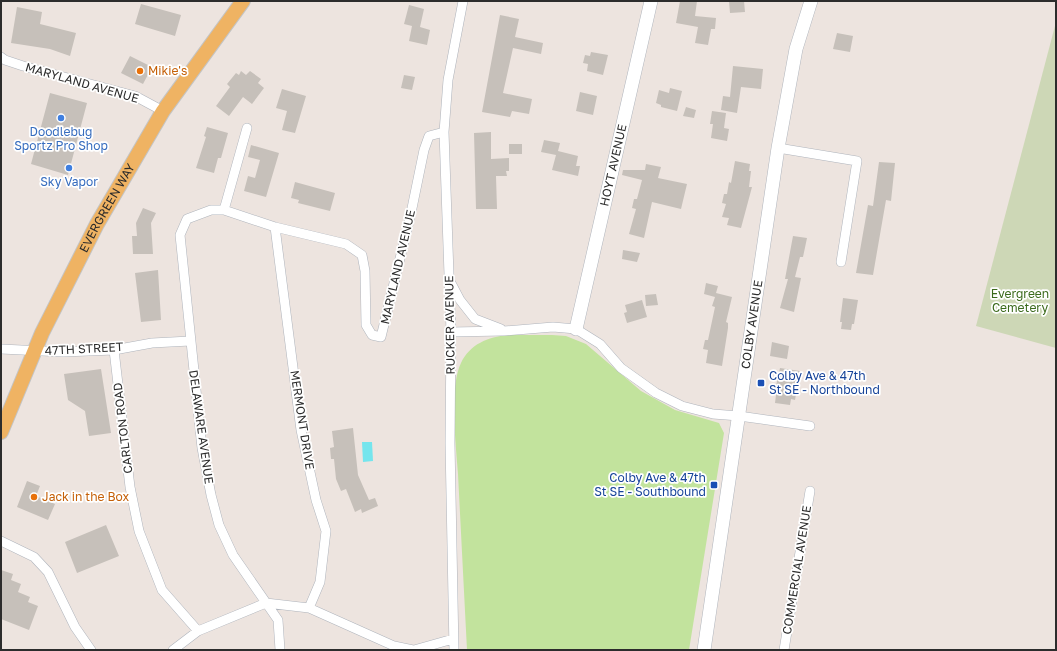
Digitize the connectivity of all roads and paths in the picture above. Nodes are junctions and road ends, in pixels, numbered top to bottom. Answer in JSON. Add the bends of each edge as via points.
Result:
{"nodes":[{"id":1,"x":243,"y":1,"type":"edge"},
{"id":2,"x":463,"y":1,"type":"edge"},
{"id":3,"x":651,"y":1,"type":"edge"},
{"id":4,"x":811,"y":1,"type":"edge"},
{"id":5,"x":1,"y":57,"type":"edge"},
{"id":6,"x":163,"y":111,"type":"junction"},
{"id":7,"x":247,"y":128,"type":"dead end"},
{"id":8,"x":444,"y":132,"type":"junction"},
{"id":9,"x":778,"y":148,"type":"junction"},
{"id":10,"x":224,"y":210,"type":"junction"},
{"id":11,"x":275,"y":227,"type":"junction"},
{"id":12,"x":180,"y":235,"type":"joint"},
{"id":13,"x":841,"y":262,"type":"dead end"},
{"id":14,"x":449,"y":280,"type":"junction"},
{"id":15,"x":576,"y":329,"type":"junction"},
{"id":16,"x":504,"y":331,"type":"junction"},
{"id":17,"x":451,"y":332,"type":"junction"},
{"id":18,"x":190,"y":341,"type":"junction"},
{"id":19,"x":1,"y":349,"type":"edge"},
{"id":20,"x":114,"y":350,"type":"junction"},
{"id":21,"x":33,"y":351,"type":"junction"},
{"id":22,"x":739,"y":416,"type":"junction"},
{"id":23,"x":810,"y":426,"type":"dead end"},
{"id":24,"x":1,"y":432,"type":"edge"},
{"id":25,"x":810,"y":490,"type":"dead end"},
{"id":26,"x":1,"y":541,"type":"edge"},
{"id":27,"x":266,"y":603,"type":"junction"},
{"id":28,"x":309,"y":608,"type":"junction"},
{"id":29,"x":198,"y":631,"type":"junction"},
{"id":30,"x":453,"y":639,"type":"junction"},
{"id":31,"x":90,"y":650,"type":"edge"},
{"id":32,"x":173,"y":650,"type":"edge"},
{"id":33,"x":280,"y":650,"type":"edge"},
{"id":34,"x":414,"y":650,"type":"edge"},
{"id":35,"x":454,"y":650,"type":"edge"},
{"id":36,"x":704,"y":650,"type":"edge"},
{"id":37,"x":784,"y":650,"type":"edge"}],
"edges":[{"from":1,"to":6,"type":"main road","name":"EVERGREEN WAY"},
{"from":2,"to":8,"type":"street","name":"RUCKER AVENUE","via":[[448,80]]},
{"from":3,"to":15,"type":"main road","name":"HOYT AVENUE"},
{"from":4,"to":9,"type":"main road","name":"COLBY AVENUE","via":[[796,49]]},
{"from":5,"to":6,"type":"street","name":"MARYLAND AVENUE","via":[[23,66],[135,96]]},
{"from":6,"to":21,"type":"main road","name":"EVERGREEN WAY","via":[[97,224]]},
{"from":7,"to":10,"type":"street"},
{"from":8,"to":11,"type":"street","name":"MARYLAND AVENUE","via":[[429,136],[424,150],[382,337],[372,335],[366,325],[365,271],[362,255],[346,244]]},
{"from":8,"to":14,"type":"street","name":"RUCKER AVENUE"},
{"from":9,"to":13,"type":"street","via":[[857,161]]},
{"from":9,"to":22,"type":"main road","name":"COLBY AVENUE"},
{"from":10,"to":11,"type":"street","name":"MARYLAND AVENUE"},
{"from":10,"to":12,"type":"street","name":"MARYLAND AVENUE","via":[[211,210],[186,219]]},
{"from":11,"to":28,"type":"street","name":"MERMONT DRIVE","via":[[301,430],[316,500],[326,531],[320,582]]},
{"from":12,"to":18,"type":"street","name":"DELAWARE AVENUE"},
{"from":14,"to":16,"type":"street","via":[[475,319]]},
{"from":14,"to":17,"type":"street","name":"RUCKER AVENUE"},
{"from":15,"to":16,"type":"street","via":[[554,327]]},
{"from":15,"to":22,"type":"street","via":[[600,344],[621,368],[656,393],[688,407],[713,414]]},
{"from":16,"to":17,"type":"street"},
{"from":17,"to":30,"type":"street","name":"RUCKER AVENUE"},
{"from":18,"to":20,"type":"street","name":"47TH STREET","via":[[152,343]]},
{"from":18,"to":27,"type":"street","name":"DELAWARE AVENUE","via":[[202,448],[217,517],[233,555]]},
{"from":19,"to":21,"type":"street","name":"47TH STREET"},
{"from":20,"to":21,"type":"street","name":"47TH STREET"},
{"from":20,"to":29,"type":"street","name":"CARLTON ROAD","via":[[130,487],[139,531],[162,590]]},
{"from":21,"to":24,"type":"main road","name":"EVERGREEN WAY"},
{"from":22,"to":23,"type":"street"},
{"from":22,"to":36,"type":"main road","name":"COLBY AVENUE"},
{"from":25,"to":37,"type":"street","name":"COMMERCIAL AVENUE"},
{"from":26,"to":31,"type":"street","via":[[34,556],[48,572],[75,627]]},
{"from":27,"to":28,"type":"street"},
{"from":27,"to":29,"type":"street"},
{"from":27,"to":33,"type":"street","name":"DELAWARE AVENUE","via":[[278,620]]},
{"from":28,"to":34,"type":"street","via":[[394,646]]},
{"from":29,"to":32,"type":"street"},
{"from":30,"to":34,"type":"street"},
{"from":30,"to":35,"type":"street","name":"RUCKER AVENUE"}]}
